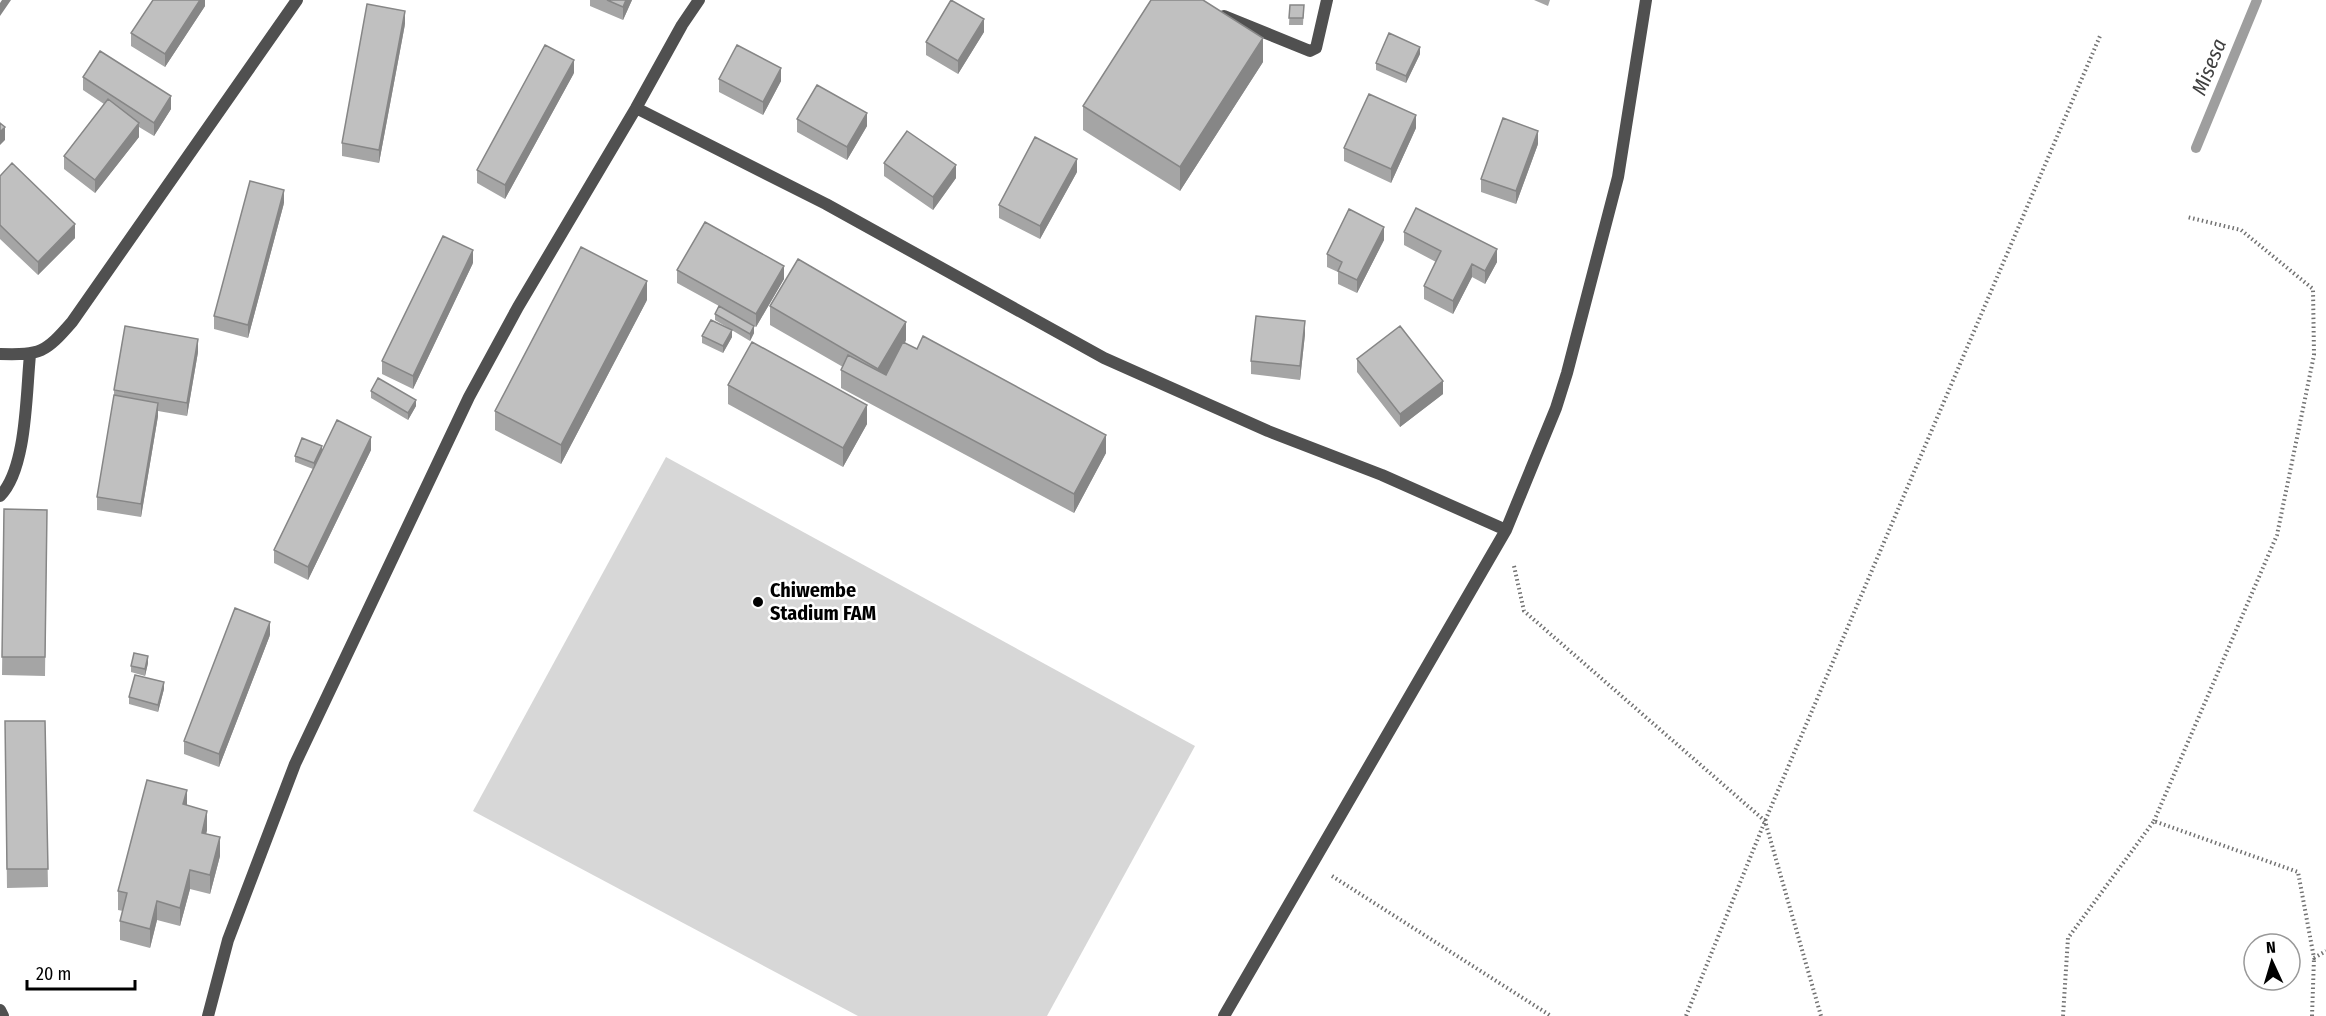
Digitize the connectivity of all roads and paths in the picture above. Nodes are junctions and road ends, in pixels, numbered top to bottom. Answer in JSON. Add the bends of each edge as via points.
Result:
{"nodes":[{"id":1,"x":297,"y":0,"type":"edge"},
{"id":2,"x":699,"y":0,"type":"edge"},
{"id":3,"x":1327,"y":0,"type":"edge"},
{"id":4,"x":1646,"y":0,"type":"edge"},
{"id":5,"x":1215,"y":13,"type":"edge"},
{"id":6,"x":2100,"y":36,"type":"dead end"},
{"id":7,"x":636,"y":108,"type":"junction"},
{"id":8,"x":2187,"y":217,"type":"dead end"},
{"id":9,"x":0,"y":354,"type":"edge"},
{"id":10,"x":30,"y":355,"type":"junction"},
{"id":11,"x":0,"y":496,"type":"edge"},
{"id":12,"x":1506,"y":530,"type":"junction"},
{"id":13,"x":2154,"y":820,"type":"junction"},
{"id":14,"x":1765,"y":821,"type":"junction"},
{"id":15,"x":1313,"y":864,"type":"junction"},
{"id":16,"x":2326,"y":951,"type":"edge"},
{"id":17,"x":2314,"y":958,"type":"junction"},
{"id":18,"x":0,"y":1010,"type":"edge"},
{"id":19,"x":3,"y":1016,"type":"edge"},
{"id":20,"x":208,"y":1016,"type":"edge"},
{"id":21,"x":1224,"y":1016,"type":"edge"},
{"id":22,"x":1551,"y":1016,"type":"edge"},
{"id":23,"x":1686,"y":1016,"type":"edge"},
{"id":24,"x":1821,"y":1016,"type":"edge"},
{"id":25,"x":2063,"y":1016,"type":"edge"},
{"id":26,"x":2312,"y":1016,"type":"edge"}],
"edges":[{"from":1,"to":10,"type":"street","via":[[72,322],[47,348]]},
{"from":2,"to":7,"type":"street"},
{"from":3,"to":5,"type":"street","via":[[1316,48],[1310,51]]},
{"from":4,"to":12,"type":"street","via":[[1618,177],[1567,373]]},
{"from":6,"to":14,"type":"path"},
{"from":7,"to":12,"type":"street","via":[[826,204],[1104,358]]},
{"from":7,"to":20,"type":"street","via":[[469,397],[295,764],[228,940]]},
{"from":8,"to":13,"type":"path","via":[[2241,230],[2313,289],[2314,355],[2277,536]]},
{"from":9,"to":10,"type":"street"},
{"from":10,"to":11,"type":"street","via":[[19,460],[8,489]]},
{"from":12,"to":14,"type":"path","via":[[1524,611]]},
{"from":12,"to":15,"type":"street"},
{"from":13,"to":17,"type":"path","via":[[2298,873]]},
{"from":13,"to":25,"type":"path","via":[[2068,938]]},
{"from":14,"to":23,"type":"path"},
{"from":14,"to":24,"type":"path"},
{"from":15,"to":21,"type":"street"},
{"from":15,"to":22,"type":"path"},
{"from":16,"to":17,"type":"path"},
{"from":17,"to":26,"type":"path"},
{"from":18,"to":19,"type":"street"}]}
